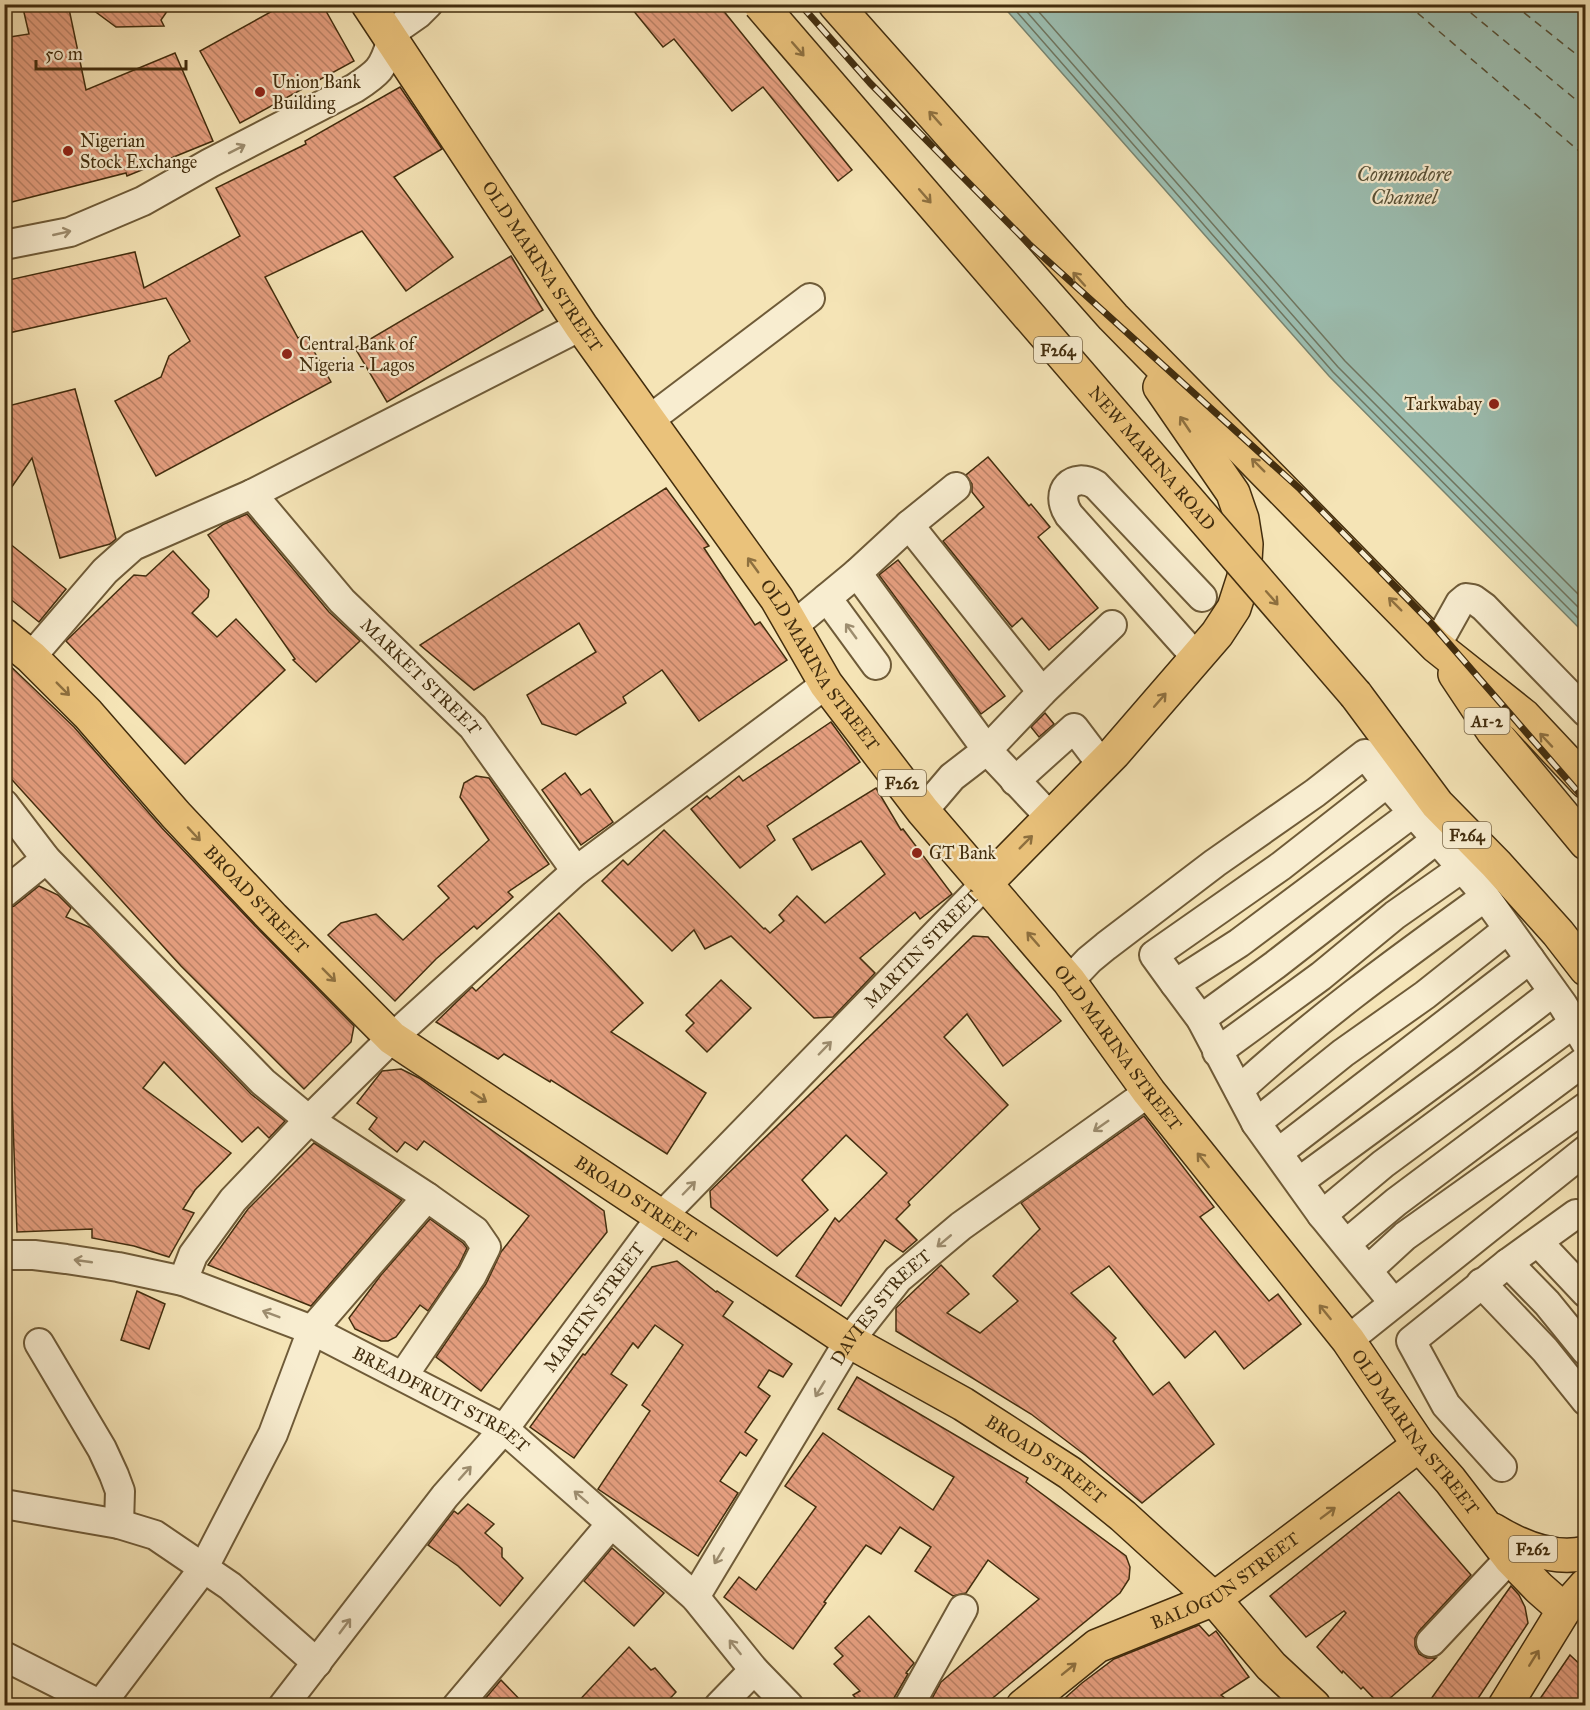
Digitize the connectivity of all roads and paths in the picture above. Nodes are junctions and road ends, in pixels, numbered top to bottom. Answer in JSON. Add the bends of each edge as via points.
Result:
{"nodes":[{"id":1,"x":368,"y":4,"type":"edge"},
{"id":2,"x":428,"y":4,"type":"edge"},
{"id":3,"x":760,"y":4,"type":"edge"},
{"id":4,"x":835,"y":4,"type":"edge"},
{"id":5,"x":389,"y":38,"type":"junction"},
{"id":6,"x":4,"y":245,"type":"edge"},
{"id":7,"x":810,"y":298,"type":"dead end"},
{"id":8,"x":1113,"y":317,"type":"junction"},
{"id":9,"x":581,"y":326,"type":"junction"},
{"id":10,"x":649,"y":420,"type":"junction"},
{"id":11,"x":956,"y":487,"type":"dead end"},
{"id":12,"x":252,"y":494,"type":"junction"},
{"id":13,"x":909,"y":525,"type":"junction"},
{"id":14,"x":857,"y":573,"type":"junction"},
{"id":15,"x":1202,"y":597,"type":"dead end"},
{"id":16,"x":827,"y":598,"type":"junction"},
{"id":17,"x":1112,"y":625,"type":"dead end"},
{"id":18,"x":793,"y":626,"type":"junction"},
{"id":19,"x":4,"y":636,"type":"edge"},
{"id":20,"x":1436,"y":646,"type":"junction"},
{"id":21,"x":31,"y":657,"type":"junction"},
{"id":22,"x":1196,"y":657,"type":"junction"},
{"id":23,"x":876,"y":665,"type":"dead end"},
{"id":24,"x":826,"y":684,"type":"junction"},
{"id":25,"x":1042,"y":692,"type":"junction"},
{"id":26,"x":1356,"y":695,"type":"junction"},
{"id":27,"x":1586,"y":712,"type":"edge"},
{"id":28,"x":987,"y":750,"type":"junction"},
{"id":29,"x":1102,"y":765,"type":"junction"},
{"id":30,"x":1015,"y":781,"type":"junction"},
{"id":31,"x":1586,"y":782,"type":"edge"},
{"id":32,"x":1387,"y":783,"type":"junction"},
{"id":33,"x":4,"y":804,"type":"edge"},
{"id":34,"x":923,"y":810,"type":"junction"},
{"id":35,"x":1414,"y":812,"type":"junction"},
{"id":36,"x":1051,"y":818,"type":"junction"},
{"id":37,"x":1437,"y":839,"type":"junction"},
{"id":38,"x":1586,"y":843,"type":"edge"},
{"id":39,"x":46,"y":859,"type":"junction"},
{"id":40,"x":1462,"y":868,"type":"junction"},
{"id":41,"x":576,"y":871,"type":"junction"},
{"id":42,"x":985,"y":884,"type":"junction"},
{"id":43,"x":4,"y":893,"type":"edge"},
{"id":44,"x":1485,"y":897,"type":"junction"},
{"id":45,"x":1508,"y":929,"type":"junction"},
{"id":46,"x":1586,"y":936,"type":"edge"},
{"id":47,"x":1530,"y":959,"type":"junction"},
{"id":48,"x":1586,"y":969,"type":"edge"},
{"id":49,"x":1069,"y":981,"type":"junction"},
{"id":50,"x":1175,"y":984,"type":"junction"},
{"id":51,"x":1553,"y":992,"type":"junction"},
{"id":52,"x":1201,"y":1019,"type":"junction"},
{"id":53,"x":1580,"y":1033,"type":"edge"},
{"id":54,"x":392,"y":1038,"type":"junction"},
{"id":55,"x":1217,"y":1052,"type":"junction"},
{"id":56,"x":1586,"y":1060,"type":"edge"},
{"id":57,"x":1239,"y":1090,"type":"junction"},
{"id":58,"x":1149,"y":1092,"type":"junction"},
{"id":59,"x":1586,"y":1107,"type":"edge"},
{"id":60,"x":309,"y":1120,"type":"junction"},
{"id":61,"x":1256,"y":1123,"type":"junction"},
{"id":62,"x":1586,"y":1150,"type":"edge"},
{"id":63,"x":1279,"y":1152,"type":"junction"},
{"id":64,"x":1300,"y":1181,"type":"junction"},
{"id":65,"x":1540,"y":1188,"type":"junction"},
{"id":66,"x":427,"y":1197,"type":"junction"},
{"id":67,"x":1322,"y":1215,"type":"junction"},
{"id":68,"x":661,"y":1217,"type":"junction"},
{"id":69,"x":1581,"y":1220,"type":"edge"},
{"id":70,"x":1538,"y":1242,"type":"junction"},
{"id":71,"x":1347,"y":1243,"type":"junction"},
{"id":72,"x":4,"y":1255,"type":"edge"},
{"id":73,"x":1508,"y":1263,"type":"junction"},
{"id":74,"x":1368,"y":1270,"type":"junction"},
{"id":75,"x":183,"y":1281,"type":"junction"},
{"id":76,"x":1481,"y":1283,"type":"junction"},
{"id":77,"x":1586,"y":1293,"type":"edge"},
{"id":78,"x":1393,"y":1302,"type":"junction"},
{"id":79,"x":312,"y":1330,"type":"junction"},
{"id":80,"x":1348,"y":1340,"type":"junction"},
{"id":81,"x":849,"y":1341,"type":"junction"},
{"id":82,"x":39,"y":1343,"type":"dead end"},
{"id":83,"x":1586,"y":1351,"type":"edge"},
{"id":84,"x":403,"y":1376,"type":"junction"},
{"id":85,"x":1586,"y":1401,"type":"edge"},
{"id":86,"x":504,"y":1429,"type":"junction"},
{"id":87,"x":1419,"y":1444,"type":"junction"},
{"id":88,"x":1502,"y":1467,"type":"dead end"},
{"id":89,"x":4,"y":1504,"type":"edge"},
{"id":90,"x":119,"y":1524,"type":"junction"},
{"id":91,"x":611,"y":1524,"type":"junction"},
{"id":92,"x":1486,"y":1526,"type":"junction"},
{"id":93,"x":1586,"y":1553,"type":"edge"},
{"id":94,"x":1510,"y":1558,"type":"junction"},
{"id":95,"x":203,"y":1569,"type":"junction"},
{"id":96,"x":1586,"y":1585,"type":"edge"},
{"id":97,"x":695,"y":1597,"type":"junction"},
{"id":98,"x":1214,"y":1599,"type":"junction"},
{"id":99,"x":963,"y":1610,"type":"dead end"},
{"id":100,"x":1564,"y":1610,"type":"junction"},
{"id":101,"x":1431,"y":1642,"type":"dead end"},
{"id":102,"x":4,"y":1656,"type":"edge"},
{"id":103,"x":317,"y":1663,"type":"junction"},
{"id":104,"x":754,"y":1670,"type":"junction"},
{"id":105,"x":102,"y":1705,"type":"edge"},
{"id":106,"x":283,"y":1706,"type":"edge"},
{"id":107,"x":457,"y":1706,"type":"edge"},
{"id":108,"x":718,"y":1706,"type":"edge"},
{"id":109,"x":789,"y":1706,"type":"edge"},
{"id":110,"x":909,"y":1706,"type":"edge"},
{"id":111,"x":1023,"y":1706,"type":"edge"},
{"id":112,"x":1314,"y":1706,"type":"edge"},
{"id":113,"x":1505,"y":1706,"type":"edge"}],
"edges":[{"from":1,"to":5,"type":"main road","name":"OLD MARINA STREET","number":"F262"},
{"from":2,"to":5,"type":"street"},
{"from":3,"to":26,"type":"main road","name":"NEW MARINA ROAD","number":"F264","one_way":true,"bridge":true},
{"from":8,"to":4,"type":"main road","one_way":true},
{"from":6,"to":5,"type":"street","one_way":true,"via":[[70,232],[143,201],[355,88],[384,64]]},
{"from":5,"to":9,"type":"main road","name":"OLD MARINA STREET","number":"F262"},
{"from":7,"to":10,"type":"street"},
{"from":20,"to":8,"type":"main road","one_way":true},
{"from":22,"to":8,"type":"main road","one_way":true,"via":[[1234,608],[1244,577],[1246,544],[1242,519],[1233,493]]},
{"from":9,"to":10,"type":"main road","name":"OLD MARINA STREET","number":"F262"},
{"from":9,"to":12,"type":"street"},
{"from":18,"to":10,"type":"main road","name":"OLD MARINA STREET","number":"F262","one_way":true},
{"from":11,"to":13,"type":"street"},
{"from":12,"to":21,"type":"street","via":[[134,546],[105,571]]},
{"from":12,"to":41,"type":"street","name":"MARKET STREET","via":[[342,601],[473,727]]},
{"from":13,"to":14,"type":"street"},
{"from":13,"to":25,"type":"street"},
{"from":14,"to":16,"type":"street"},
{"from":14,"to":28,"type":"street"},
{"from":15,"to":22,"type":"street","via":[[1096,485],[1086,478],[1066,488],[1062,505],[1069,515]]},
{"from":16,"to":18,"type":"street"},
{"from":23,"to":16,"type":"street","one_way":true},
{"from":17,"to":25,"type":"street"},
{"from":18,"to":24,"type":"main road","name":"OLD MARINA STREET","number":"F262"},
{"from":19,"to":21,"type":"main road","name":"BROAD STREET"},
{"from":20,"to":27,"type":"street","via":[[1460,603],[1466,598],[1473,599]]},
{"from":31,"to":20,"type":"main road","one_way":true,"via":[[1524,716]]},
{"from":20,"to":38,"type":"main road","number":"A1-2","via":[[1493,731]]},
{"from":21,"to":54,"type":"main road","name":"BROAD STREET","one_way":true,"via":[[88,714],[273,918]]},
{"from":29,"to":22,"type":"main road","one_way":true},
{"from":24,"to":34,"type":"main road","name":"OLD MARINA STREET","number":"F262"},
{"from":24,"to":41,"type":"street"},
{"from":25,"to":28,"type":"street"},
{"from":26,"to":46,"type":"main road","via":[[1466,803]]},
{"from":26,"to":48,"type":"main road","number":"F264","via":[[1437,804],[1503,872]]},
{"from":28,"to":30,"type":"street"},
{"from":28,"to":34,"type":"street","via":[[947,770]]},
{"from":29,"to":30,"type":"street","via":[[1074,728]]},
{"from":29,"to":36,"type":"main road"},
{"from":30,"to":36,"type":"street"},
{"from":32,"to":35,"type":"street"},
{"from":32,"to":49,"type":"street","via":[[1365,754],[1106,946]]},
{"from":32,"to":50,"type":"street","via":[[1281,866],[1154,955]]},
{"from":33,"to":39,"type":"street"},
{"from":34,"to":42,"type":"main road","name":"OLD MARINA STREET","number":"F262"},
{"from":35,"to":37,"type":"street"},
{"from":35,"to":50,"type":"street","via":[[1239,943]]},
{"from":42,"to":36,"type":"main road","one_way":true},
{"from":37,"to":40,"type":"street"},
{"from":37,"to":52,"type":"street"},
{"from":39,"to":43,"type":"street"},
{"from":39,"to":60,"type":"street","via":[[263,1082]]},
{"from":40,"to":44,"type":"street"},
{"from":40,"to":55,"type":"street"},
{"from":41,"to":54,"type":"street"},
{"from":49,"to":42,"type":"main road","name":"OLD MARINA STREET","number":"F262","one_way":true},
{"from":68,"to":42,"type":"street","name":"MARTIN STREET","one_way":true},
{"from":44,"to":45,"type":"street"},
{"from":44,"to":57,"type":"street","via":[[1331,1012]]},
{"from":45,"to":47,"type":"street"},
{"from":45,"to":61,"type":"street"},
{"from":47,"to":51,"type":"street"},
{"from":47,"to":63,"type":"street"},
{"from":49,"to":58,"type":"main road","name":"OLD MARINA STREET","number":"F262"},
{"from":50,"to":52,"type":"street"},
{"from":51,"to":53,"type":"street"},
{"from":51,"to":64,"type":"street"},
{"from":52,"to":55,"type":"street"},
{"from":53,"to":67,"type":"street","via":[[1383,1164]]},
{"from":54,"to":60,"type":"street"},
{"from":54,"to":68,"type":"main road","name":"BROAD STREET","one_way":true},
{"from":55,"to":57,"type":"street"},
{"from":56,"to":71,"type":"street"},
{"from":57,"to":61,"type":"street"},
{"from":80,"to":58,"type":"main road","name":"OLD MARINA STREET","number":"F262","one_way":true},
{"from":58,"to":81,"type":"street","name":"DAVIES STREET","one_way":true,"via":[[961,1226],[898,1279]]},
{"from":59,"to":74,"type":"street","via":[[1405,1236]]},
{"from":60,"to":66,"type":"street"},
{"from":60,"to":75,"type":"street","via":[[233,1200],[193,1255]]},
{"from":61,"to":63,"type":"street"},
{"from":62,"to":65,"type":"street"},
{"from":63,"to":64,"type":"street"},
{"from":64,"to":67,"type":"street"},
{"from":65,"to":69,"type":"street"},
{"from":65,"to":78,"type":"street"},
{"from":66,"to":79,"type":"street"},
{"from":66,"to":84,"type":"street","via":[[474,1231],[486,1247],[472,1275]]},
{"from":67,"to":71,"type":"street"},
{"from":68,"to":81,"type":"main road","name":"BROAD STREET"},
{"from":68,"to":86,"type":"street","name":"MARTIN STREET"},
{"from":69,"to":70,"type":"street"},
{"from":70,"to":73,"type":"street"},
{"from":70,"to":77,"type":"street"},
{"from":71,"to":74,"type":"street"},
{"from":75,"to":72,"type":"street","name":"BREADFRUIT STREET","one_way":true,"via":[[108,1265]]},
{"from":73,"to":76,"type":"street"},
{"from":73,"to":83,"type":"street"},
{"from":74,"to":78,"type":"street"},
{"from":79,"to":75,"type":"street","name":"BREADFRUIT STREET","one_way":true},
{"from":76,"to":85,"type":"street","via":[[1545,1350]]},
{"from":76,"to":88,"type":"street","via":[[1412,1341],[1446,1405]]},
{"from":78,"to":80,"type":"street"},
{"from":79,"to":84,"type":"street","name":"BREADFRUIT STREET"},
{"from":79,"to":95,"type":"street","via":[[273,1434]]},
{"from":80,"to":87,"type":"main road","name":"OLD MARINA STREET","number":"F262"},
{"from":81,"to":97,"type":"street","name":"DAVIES STREET","one_way":true},
{"from":81,"to":98,"type":"main road","name":"BROAD STREET","via":[[963,1404],[1070,1473]]},
{"from":82,"to":90,"type":"street","via":[[114,1474],[120,1491]]},
{"from":84,"to":86,"type":"street","name":"BREADFRUIT STREET"},
{"from":91,"to":86,"type":"street","name":"BREADFRUIT STREET","one_way":true},
{"from":103,"to":86,"type":"street","name":"MARTIN STREET","one_way":true,"via":[[445,1496]]},
{"from":87,"to":92,"type":"main road","name":"OLD MARINA STREET","number":"F262"},
{"from":98,"to":87,"type":"main road","name":"BALOGUN STREET","one_way":true},
{"from":89,"to":90,"type":"street"},
{"from":90,"to":95,"type":"street","via":[[155,1535]]},
{"from":91,"to":97,"type":"street","name":"BREADFRUIT STREET"},
{"from":91,"to":107,"type":"street"},
{"from":92,"to":93,"type":"main road","name":"OLD MARINA STREET","number":"F262","via":[[1527,1548],[1553,1554]]},
{"from":92,"to":94,"type":"main road","name":"OLD MARINA STREET","number":"F262"},
{"from":94,"to":100,"type":"main road","name":"OLD MARINA STREET","number":"F262"},
{"from":94,"to":101,"type":"street"},
{"from":95,"to":103,"type":"street","via":[[230,1586]]},
{"from":95,"to":105,"type":"street"},
{"from":96,"to":100,"type":"main road"},
{"from":104,"to":97,"type":"street","name":"BREADFRUIT STREET","one_way":true},
{"from":111,"to":98,"type":"main road","name":"BALOGUN STREET","one_way":true,"via":[[1097,1646]]},
{"from":98,"to":112,"type":"main road","name":"BROAD STREET","via":[[1271,1666]]},
{"from":99,"to":110,"type":"street"},
{"from":113,"to":100,"type":"main road","one_way":true},
{"from":102,"to":105,"type":"street"},
{"from":103,"to":106,"type":"street","name":"MARTIN STREET"},
{"from":104,"to":108,"type":"street"},
{"from":104,"to":109,"type":"street","name":"BREADFRUIT STREET"}]}
